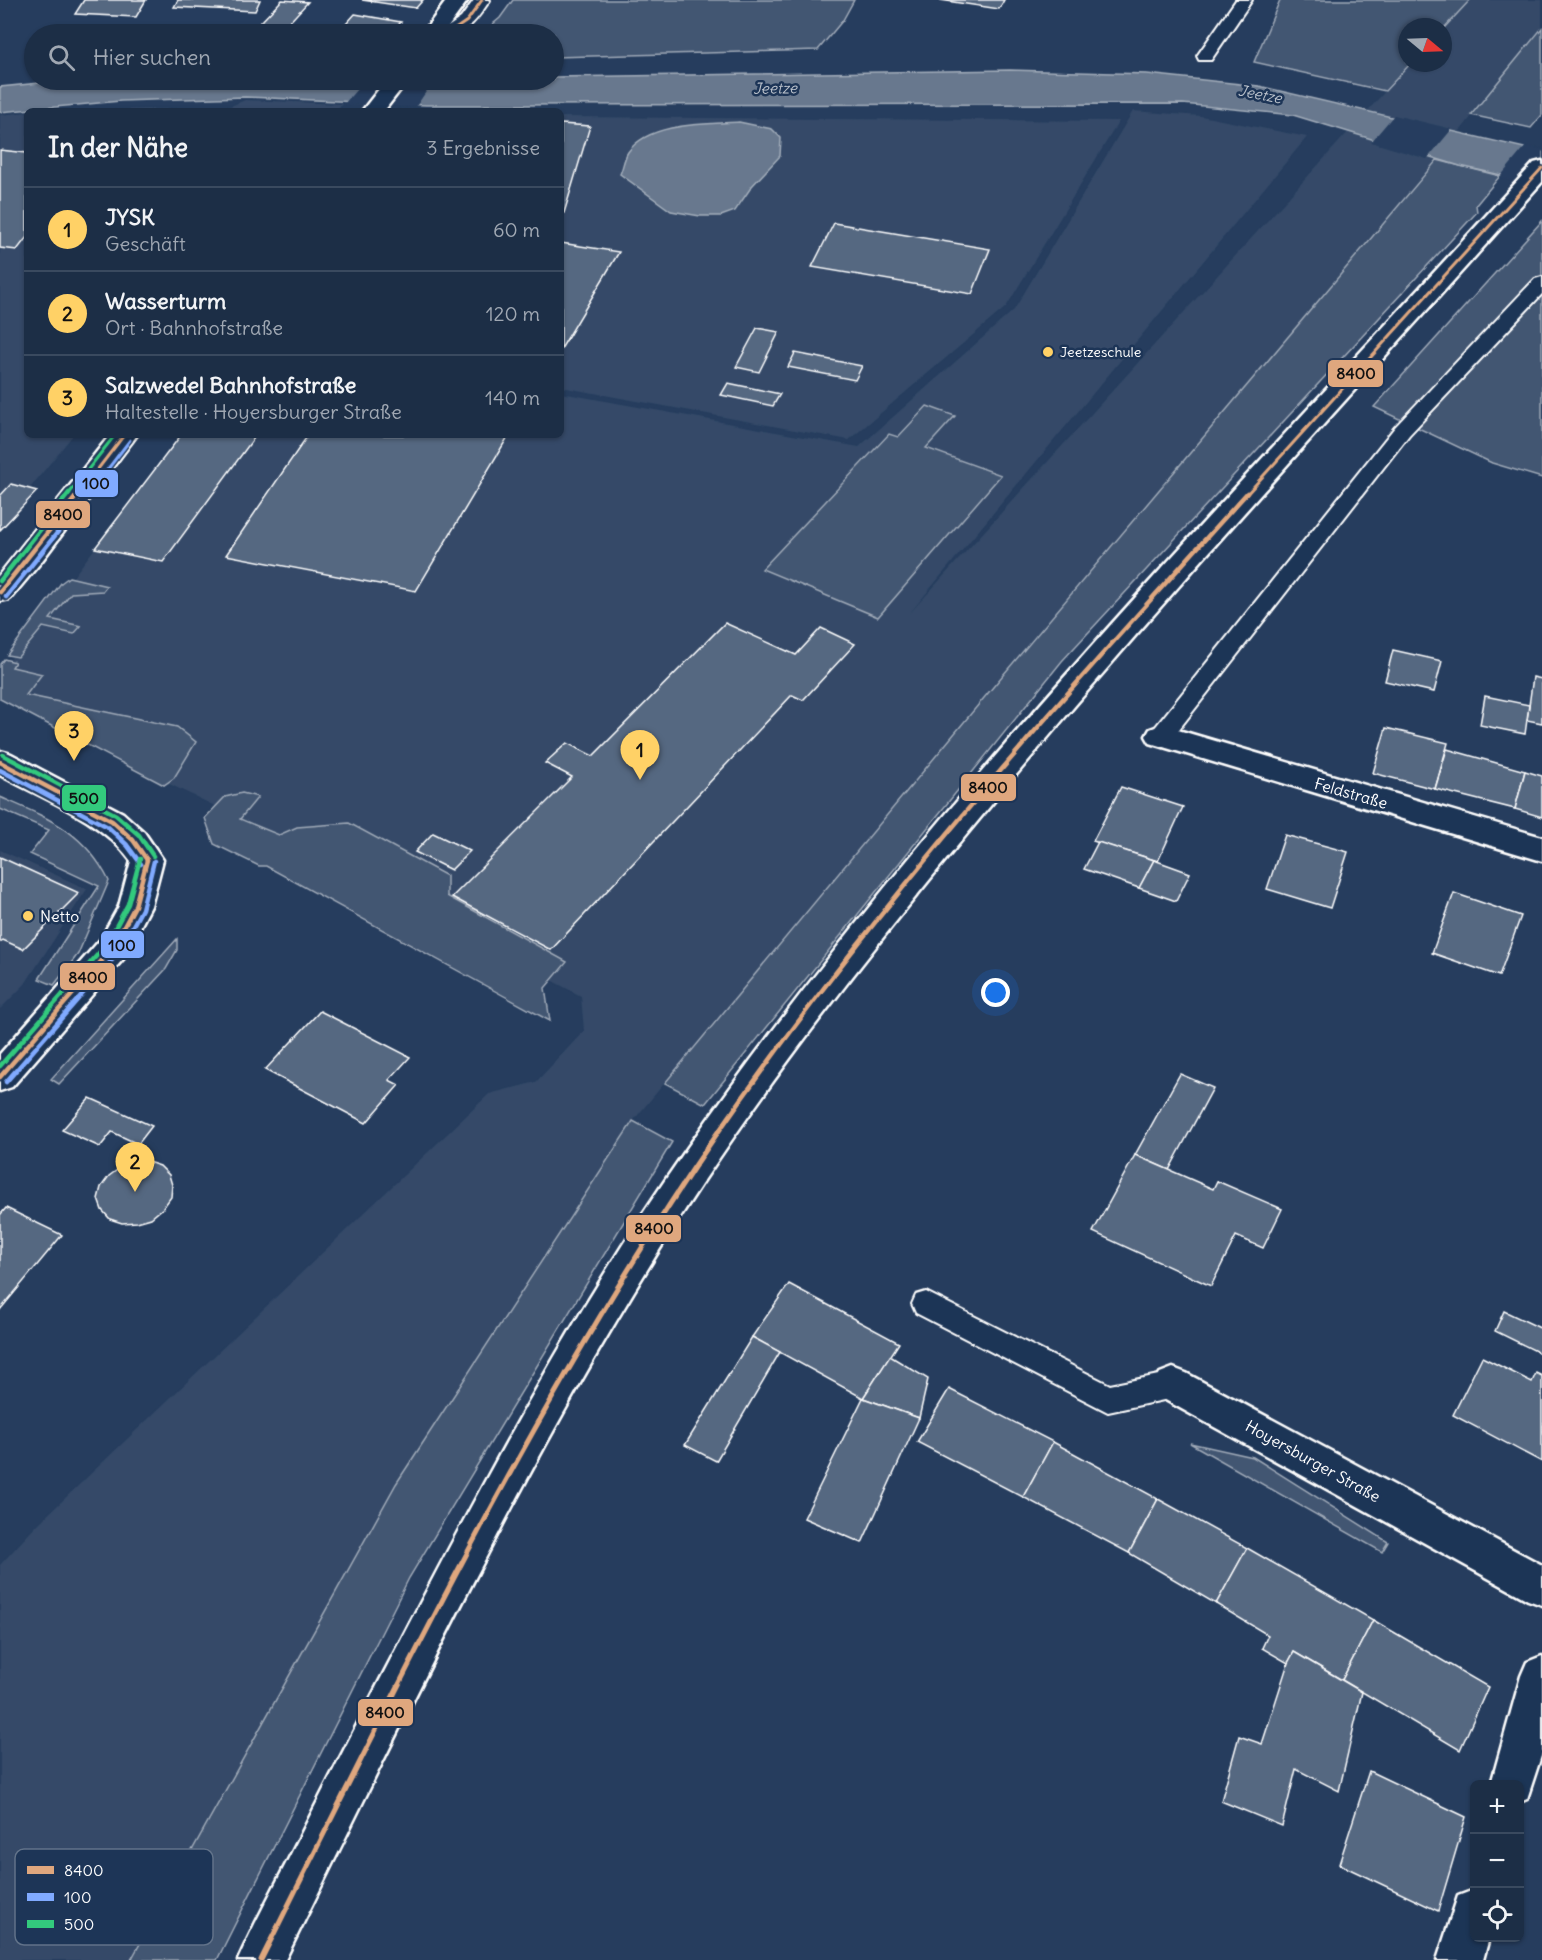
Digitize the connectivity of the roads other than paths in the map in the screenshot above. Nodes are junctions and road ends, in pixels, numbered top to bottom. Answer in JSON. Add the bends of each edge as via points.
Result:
{"nodes":[{"id":1,"x":459,"y":0,"type":"edge"},
{"id":2,"x":482,"y":0,"type":"edge"},
{"id":3,"x":1244,"y":0,"type":"edge"},
{"id":4,"x":440,"y":24,"type":"edge"},
{"id":5,"x":463,"y":24,"type":"edge"},
{"id":6,"x":1204,"y":56,"type":"dead end"},
{"id":7,"x":389,"y":90,"type":"edge"},
{"id":8,"x":375,"y":108,"type":"edge"},
{"id":9,"x":1542,"y":168,"type":"edge"},
{"id":10,"x":1542,"y":283,"type":"edge"},
{"id":11,"x":122,"y":438,"type":"edge"},
{"id":12,"x":0,"y":592,"type":"edge"},
{"id":13,"x":1161,"y":736,"type":"joint"},
{"id":14,"x":0,"y":762,"type":"edge"},
{"id":15,"x":1542,"y":849,"type":"edge"},
{"id":16,"x":0,"y":1077,"type":"edge"},
{"id":17,"x":926,"y":1304,"type":"dead end"},
{"id":18,"x":1173,"y":1384,"type":"joint"},
{"id":19,"x":1542,"y":1586,"type":"edge"},
{"id":20,"x":1542,"y":1676,"type":"edge"},
{"id":21,"x":1513,"y":1780,"type":"edge"},
{"id":22,"x":1470,"y":1926,"type":"edge"},
{"id":23,"x":261,"y":1960,"type":"edge"},
{"id":24,"x":1460,"y":1960,"type":"edge"}],
"edges":[{"from":1,"to":4,"type":"main road"},
{"from":2,"to":5,"type":"lane"},
{"from":3,"to":6,"type":"lane"},
{"from":7,"to":8,"type":"main road"},
{"from":9,"to":23,"type":"main road","via":[[1203,541],[971,807],[827,985],[702,1155],[618,1286],[497,1496]]},
{"from":10,"to":13,"type":"lane","via":[[1402,431]]},
{"from":11,"to":12,"type":"main road"},
{"from":13,"to":15,"type":"main road","name":"Feldstraße"},
{"from":14,"to":16,"type":"main road","via":[[112,821],[147,860],[128,926]]},
{"from":17,"to":18,"type":"lane","name":"Hoyersburger Straße","via":[[1108,1399]]},
{"from":18,"to":19,"type":"main road","name":"Hoyersburger Straße"},
{"from":20,"to":21,"type":"main road"},
{"from":22,"to":24,"type":"main road"}]}
